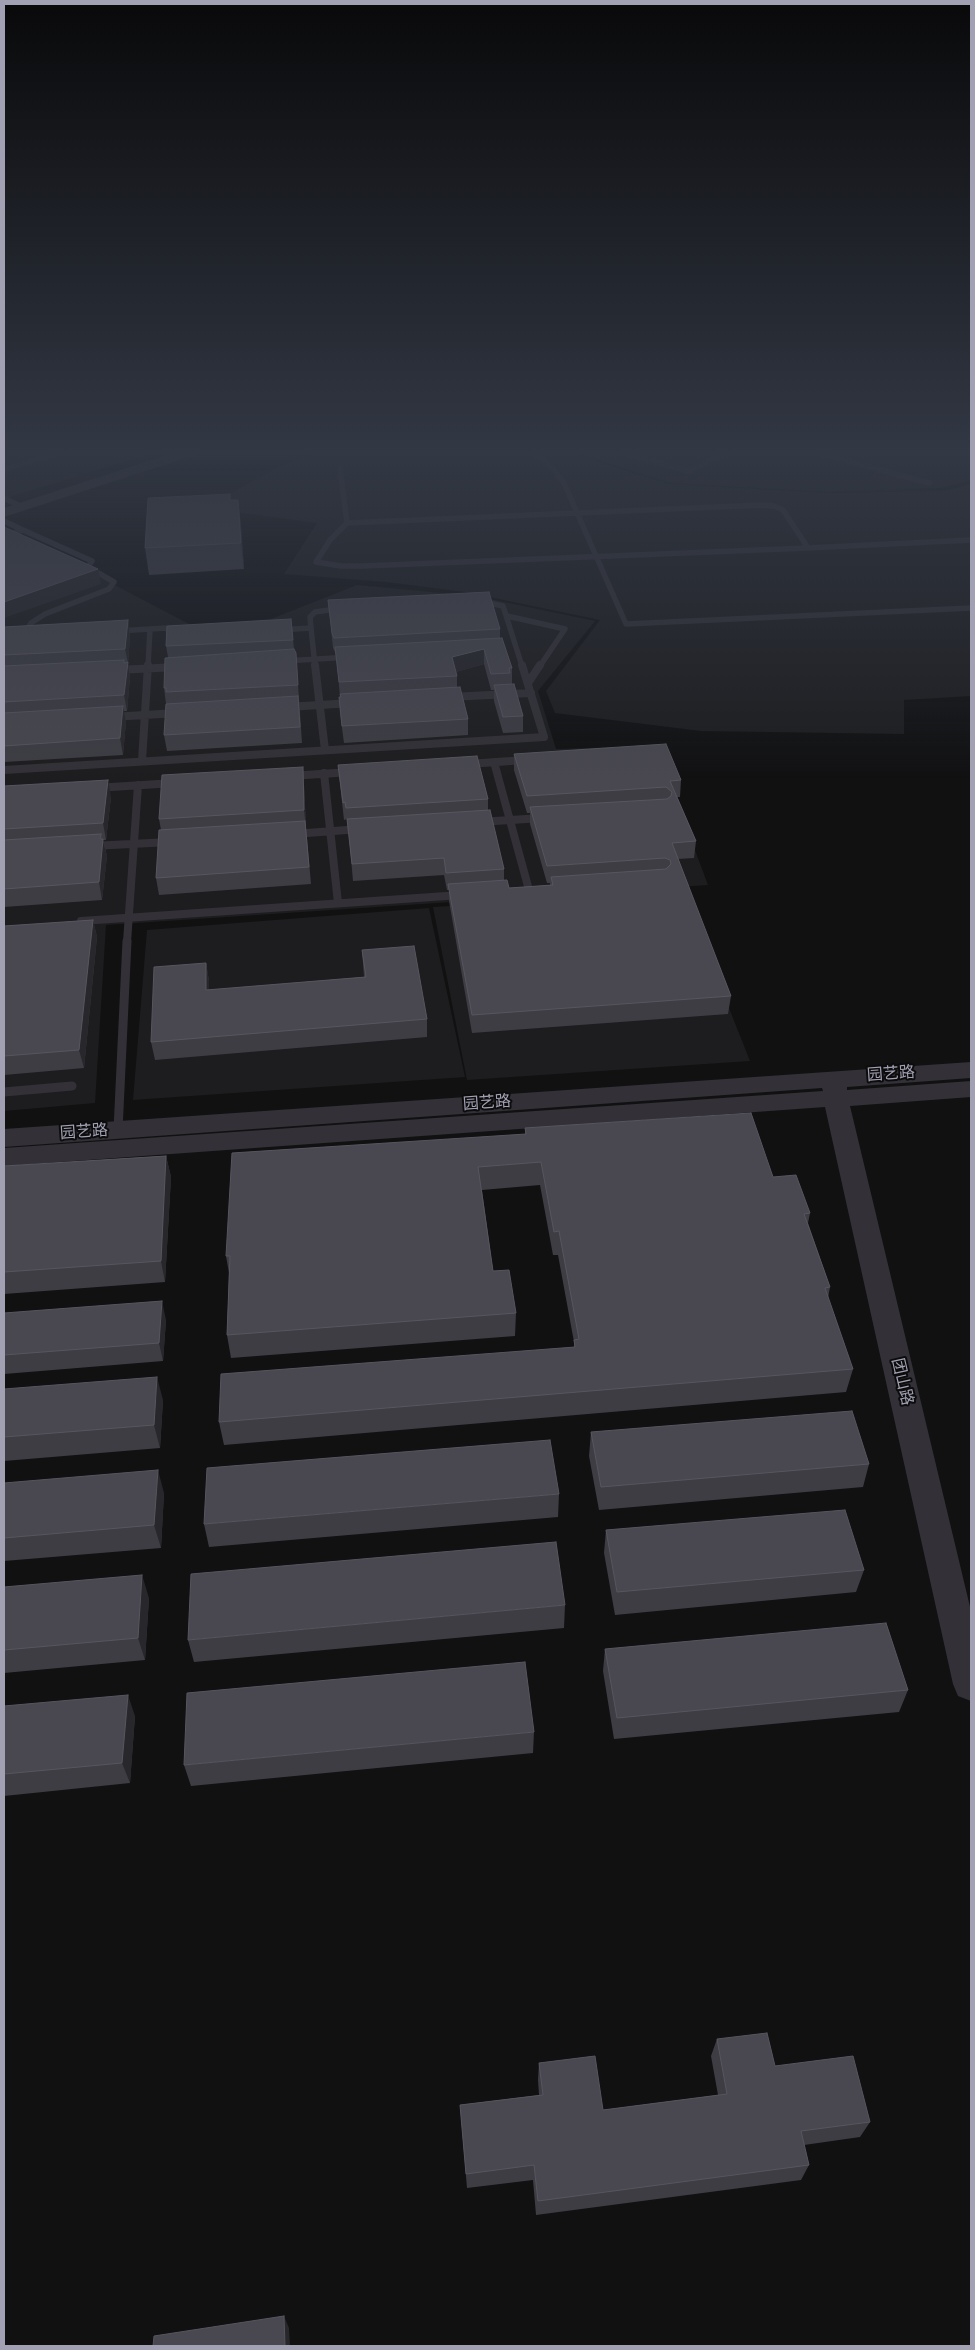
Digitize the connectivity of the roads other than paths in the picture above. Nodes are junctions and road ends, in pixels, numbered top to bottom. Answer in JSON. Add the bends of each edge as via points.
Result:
{"nodes":[{"id":1,"x":91,"y":561,"type":"edge"},
{"id":2,"x":317,"y":561,"type":"edge"},
{"id":3,"x":481,"y":561,"type":"edge"},
{"id":4,"x":598,"y":561,"type":"edge"},
{"id":5,"x":469,"y":601,"type":"edge"},
{"id":6,"x":354,"y":607,"type":"edge"},
{"id":7,"x":971,"y":608,"type":"edge"},
{"id":8,"x":508,"y":616,"type":"junction"},
{"id":9,"x":311,"y":628,"type":"junction"},
{"id":10,"x":150,"y":629,"type":"junction"},
{"id":11,"x":274,"y":630,"type":"edge"},
{"id":12,"x":112,"y":631,"type":"edge"},
{"id":13,"x":26,"y":633,"type":"junction"},
{"id":14,"x":4,"y":635,"type":"edge"},
{"id":15,"x":36,"y":635,"type":"edge"},
{"id":16,"x":190,"y":635,"type":"edge"},
{"id":17,"x":507,"y":648,"type":"edge"},
{"id":18,"x":517,"y":648,"type":"junction"},
{"id":19,"x":354,"y":657,"type":"edge"},
{"id":20,"x":316,"y":659,"type":"junction"},
{"id":21,"x":276,"y":662,"type":"edge"},
{"id":22,"x":187,"y":666,"type":"edge"},
{"id":23,"x":148,"y":669,"type":"junction"},
{"id":24,"x":109,"y":671,"type":"edge"},
{"id":25,"x":528,"y":683,"type":"junction"},
{"id":26,"x":531,"y":692,"type":"junction"},
{"id":27,"x":445,"y":698,"type":"edge"},
{"id":28,"x":359,"y":703,"type":"edge"},
{"id":29,"x":321,"y":705,"type":"junction"},
{"id":30,"x":282,"y":707,"type":"edge"},
{"id":31,"x":184,"y":713,"type":"edge"},
{"id":32,"x":146,"y":715,"type":"junction"},
{"id":33,"x":108,"y":718,"type":"edge"},
{"id":34,"x":325,"y":750,"type":"junction"},
{"id":35,"x":533,"y":760,"type":"edge"},
{"id":36,"x":142,"y":761,"type":"junction"},
{"id":37,"x":494,"y":762,"type":"junction"},
{"id":38,"x":457,"y":765,"type":"edge"},
{"id":39,"x":4,"y":770,"type":"edge"},
{"id":40,"x":362,"y":771,"type":"edge"},
{"id":41,"x":324,"y":773,"type":"junction"},
{"id":42,"x":285,"y":776,"type":"edge"},
{"id":43,"x":187,"y":782,"type":"edge"},
{"id":44,"x":138,"y":785,"type":"junction"},
{"id":45,"x":90,"y":788,"type":"edge"},
{"id":46,"x":549,"y":817,"type":"edge"},
{"id":47,"x":510,"y":820,"type":"junction"},
{"id":48,"x":472,"y":822,"type":"edge"},
{"id":49,"x":368,"y":829,"type":"edge"},
{"id":50,"x":330,"y":831,"type":"junction"},
{"id":51,"x":281,"y":834,"type":"edge"},
{"id":52,"x":183,"y":841,"type":"edge"},
{"id":53,"x":134,"y":844,"type":"junction"},
{"id":54,"x":84,"y":847,"type":"edge"},
{"id":55,"x":528,"y":890,"type":"junction"},
{"id":56,"x":538,"y":890,"type":"edge"},
{"id":57,"x":519,"y":891,"type":"edge"},
{"id":58,"x":471,"y":894,"type":"edge"},
{"id":59,"x":338,"y":903,"type":"junction"},
{"id":60,"x":128,"y":918,"type":"junction"},
{"id":61,"x":70,"y":922,"type":"edge"},
{"id":62,"x":971,"y":1070,"type":"edge"},
{"id":63,"x":72,"y":1086,"type":"dead end"},
{"id":64,"x":835,"y":1089,"type":"junction"},
{"id":65,"x":971,"y":1089,"type":"edge"},
{"id":66,"x":4,"y":1092,"type":"edge"},
{"id":67,"x":118,"y":1130,"type":"junction"},
{"id":68,"x":4,"y":1138,"type":"edge"},
{"id":69,"x":4,"y":1157,"type":"edge"},
{"id":70,"x":971,"y":1684,"type":"edge"}],
"edges":[{"from":1,"to":13,"type":"lane","via":[[88,567],[114,582],[109,589],[45,614],[31,623]]},
{"from":2,"to":3,"type":"lane","via":[[341,566],[363,566]]},
{"from":4,"to":7,"type":"lane","via":[[626,624]]},
{"from":5,"to":8,"type":"lane","via":[[503,606]]},
{"from":6,"to":9,"type":"lane","via":[[315,612],[310,617]]},
{"from":8,"to":18,"type":"lane"},
{"from":8,"to":25,"type":"lane","via":[[564,629]]},
{"from":9,"to":11,"type":"lane"},
{"from":9,"to":20,"type":"lane"},
{"from":10,"to":12,"type":"lane"},
{"from":10,"to":16,"type":"lane","via":[[165,628],[181,636]]},
{"from":10,"to":23,"type":"lane"},
{"from":13,"to":14,"type":"lane"},
{"from":13,"to":15,"type":"lane"},
{"from":17,"to":18,"type":"lane"},
{"from":18,"to":25,"type":"lane"},
{"from":19,"to":20,"type":"lane"},
{"from":20,"to":21,"type":"lane"},
{"from":20,"to":29,"type":"lane"},
{"from":22,"to":23,"type":"lane"},
{"from":23,"to":24,"type":"lane"},
{"from":23,"to":32,"type":"lane"},
{"from":25,"to":26,"type":"lane"},
{"from":26,"to":27,"type":"lane"},
{"from":26,"to":34,"type":"lane","via":[[544,737]]},
{"from":28,"to":29,"type":"lane"},
{"from":29,"to":30,"type":"lane"},
{"from":29,"to":34,"type":"lane"},
{"from":31,"to":32,"type":"lane"},
{"from":32,"to":33,"type":"lane"},
{"from":32,"to":36,"type":"lane"},
{"from":34,"to":36,"type":"lane"},
{"from":35,"to":37,"type":"lane"},
{"from":36,"to":39,"type":"lane"},
{"from":37,"to":38,"type":"lane"},
{"from":37,"to":47,"type":"lane"},
{"from":40,"to":41,"type":"lane"},
{"from":41,"to":42,"type":"lane"},
{"from":41,"to":50,"type":"lane"},
{"from":43,"to":44,"type":"lane"},
{"from":44,"to":45,"type":"lane"},
{"from":44,"to":53,"type":"lane"},
{"from":46,"to":47,"type":"lane"},
{"from":47,"to":48,"type":"lane"},
{"from":47,"to":55,"type":"lane"},
{"from":49,"to":50,"type":"lane"},
{"from":50,"to":51,"type":"lane"},
{"from":50,"to":59,"type":"lane"},
{"from":52,"to":53,"type":"lane"},
{"from":53,"to":54,"type":"lane"},
{"from":53,"to":60,"type":"lane"},
{"from":55,"to":56,"type":"lane"},
{"from":55,"to":57,"type":"lane"},
{"from":58,"to":59,"type":"lane"},
{"from":59,"to":60,"type":"lane"},
{"from":60,"to":61,"type":"lane"},
{"from":60,"to":67,"type":"lane"},
{"from":62,"to":64,"type":"street","name":"园艺路"},
{"from":63,"to":66,"type":"lane"},
{"from":64,"to":65,"type":"street","name":"园艺路"},
{"from":64,"to":67,"type":"street","name":"园艺路"},
{"from":64,"to":69,"type":"street","name":"园艺路"},
{"from":64,"to":70,"type":"street","name":"团山路"},
{"from":67,"to":68,"type":"street","name":"园艺路"}]}
